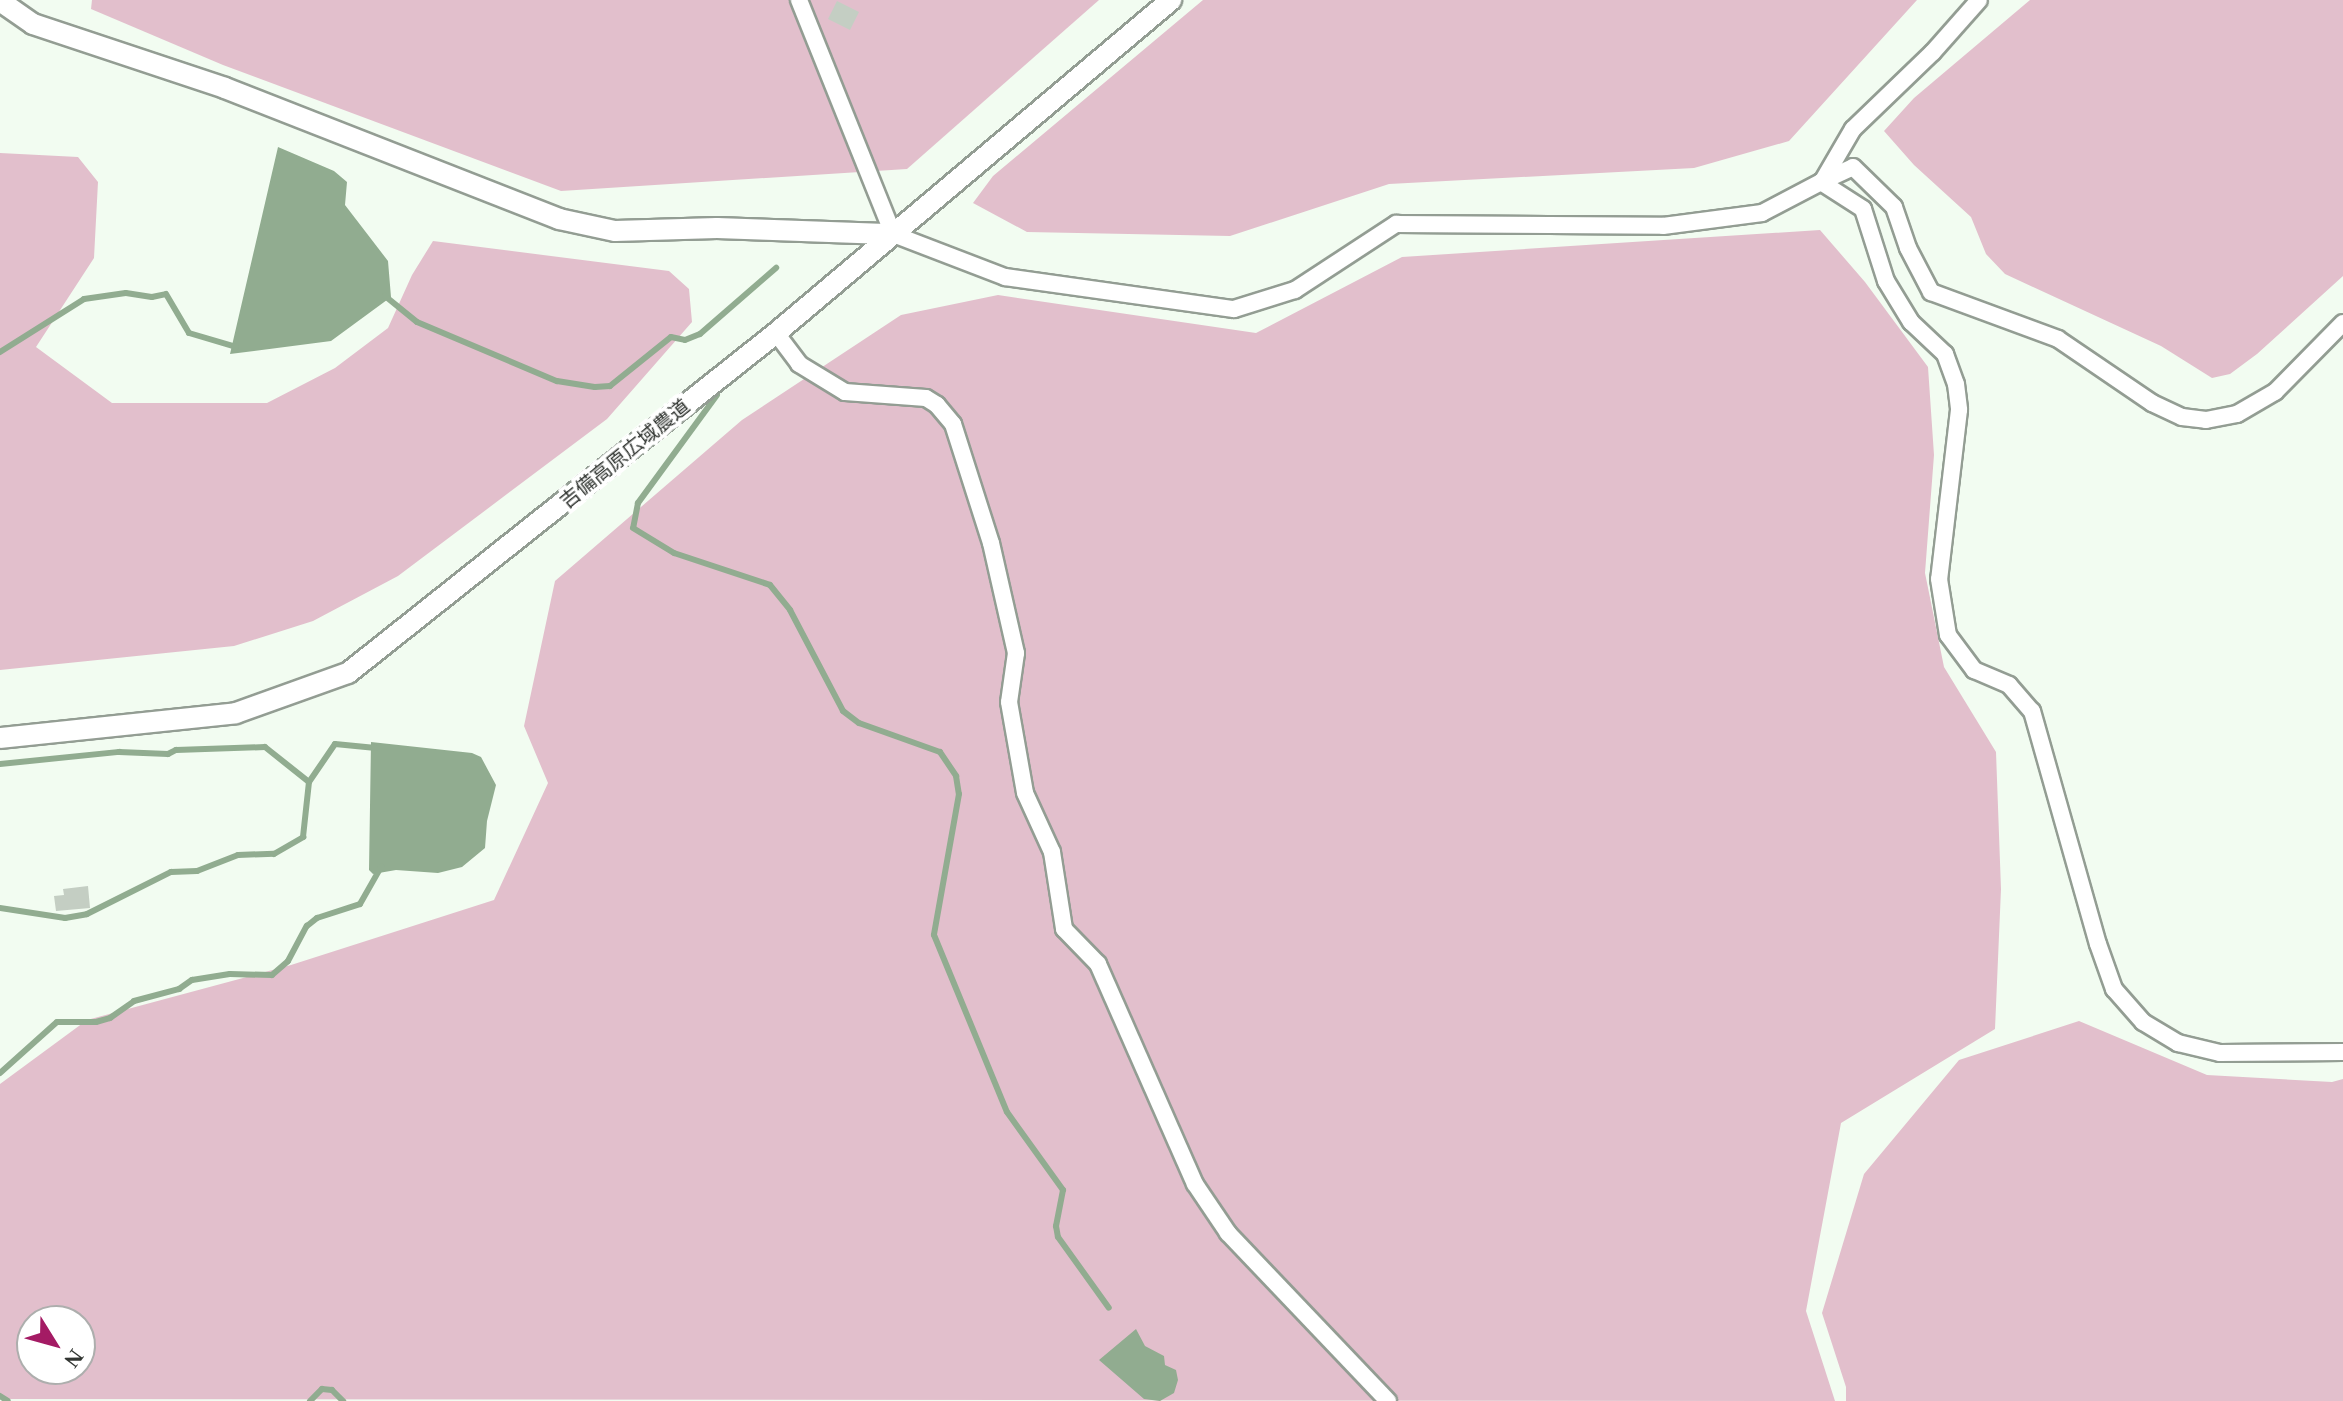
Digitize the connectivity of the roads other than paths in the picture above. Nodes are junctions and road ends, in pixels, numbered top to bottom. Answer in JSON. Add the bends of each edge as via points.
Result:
{"nodes":[{"id":1,"x":799,"y":0,"type":"edge"},
{"id":2,"x":1171,"y":0,"type":"edge"},
{"id":3,"x":1979,"y":0,"type":"edge"},
{"id":4,"x":0,"y":1,"type":"edge"},
{"id":5,"x":1821,"y":182,"type":"junction"},
{"id":6,"x":893,"y":234,"type":"junction"},
{"id":7,"x":2343,"y":323,"type":"edge"},
{"id":8,"x":776,"y":333,"type":"junction"},
{"id":9,"x":0,"y":738,"type":"edge"},
{"id":10,"x":2343,"y":1052,"type":"edge"},
{"id":11,"x":1388,"y":1401,"type":"edge"}],
"edges":[{"from":1,"to":6,"type":"street"},
{"from":2,"to":6,"type":"street","name":"吉備高原広域農道"},
{"from":3,"to":5,"type":"street","via":[[1853,129]]},
{"from":4,"to":6,"type":"street","via":[[33,24],[225,88],[559,219],[615,231],[717,228]]},
{"from":5,"to":6,"type":"street","via":[[1762,213],[1663,226],[1396,224],[1295,290],[1234,309],[1005,277]]},
{"from":5,"to":7,"type":"street","via":[[1853,167],[1884,197],[1894,207],[1931,292],[2058,339],[2152,403],[2182,417],[2206,420],[2237,414],[2275,392]]},
{"from":5,"to":10,"type":"street","via":[[1863,209],[1886,281],[1911,322],[1945,354],[1959,410],[1939,579],[1948,635],[1974,670],[2009,685],[2032,711],[2114,989],[2143,1022],[2178,1043],[2220,1053]]},
{"from":6,"to":8,"type":"street","name":"吉備高原広域農道"},
{"from":8,"to":9,"type":"street","name":"吉備高原広域農道","via":[[348,673],[236,713]]},
{"from":8,"to":11,"type":"street","via":[[799,364],[845,392],[926,398],[953,424],[991,543],[1016,653],[1011,717],[1025,793],[1052,852],[1064,929],[1098,964],[1195,1184],[1228,1233]]}]}
